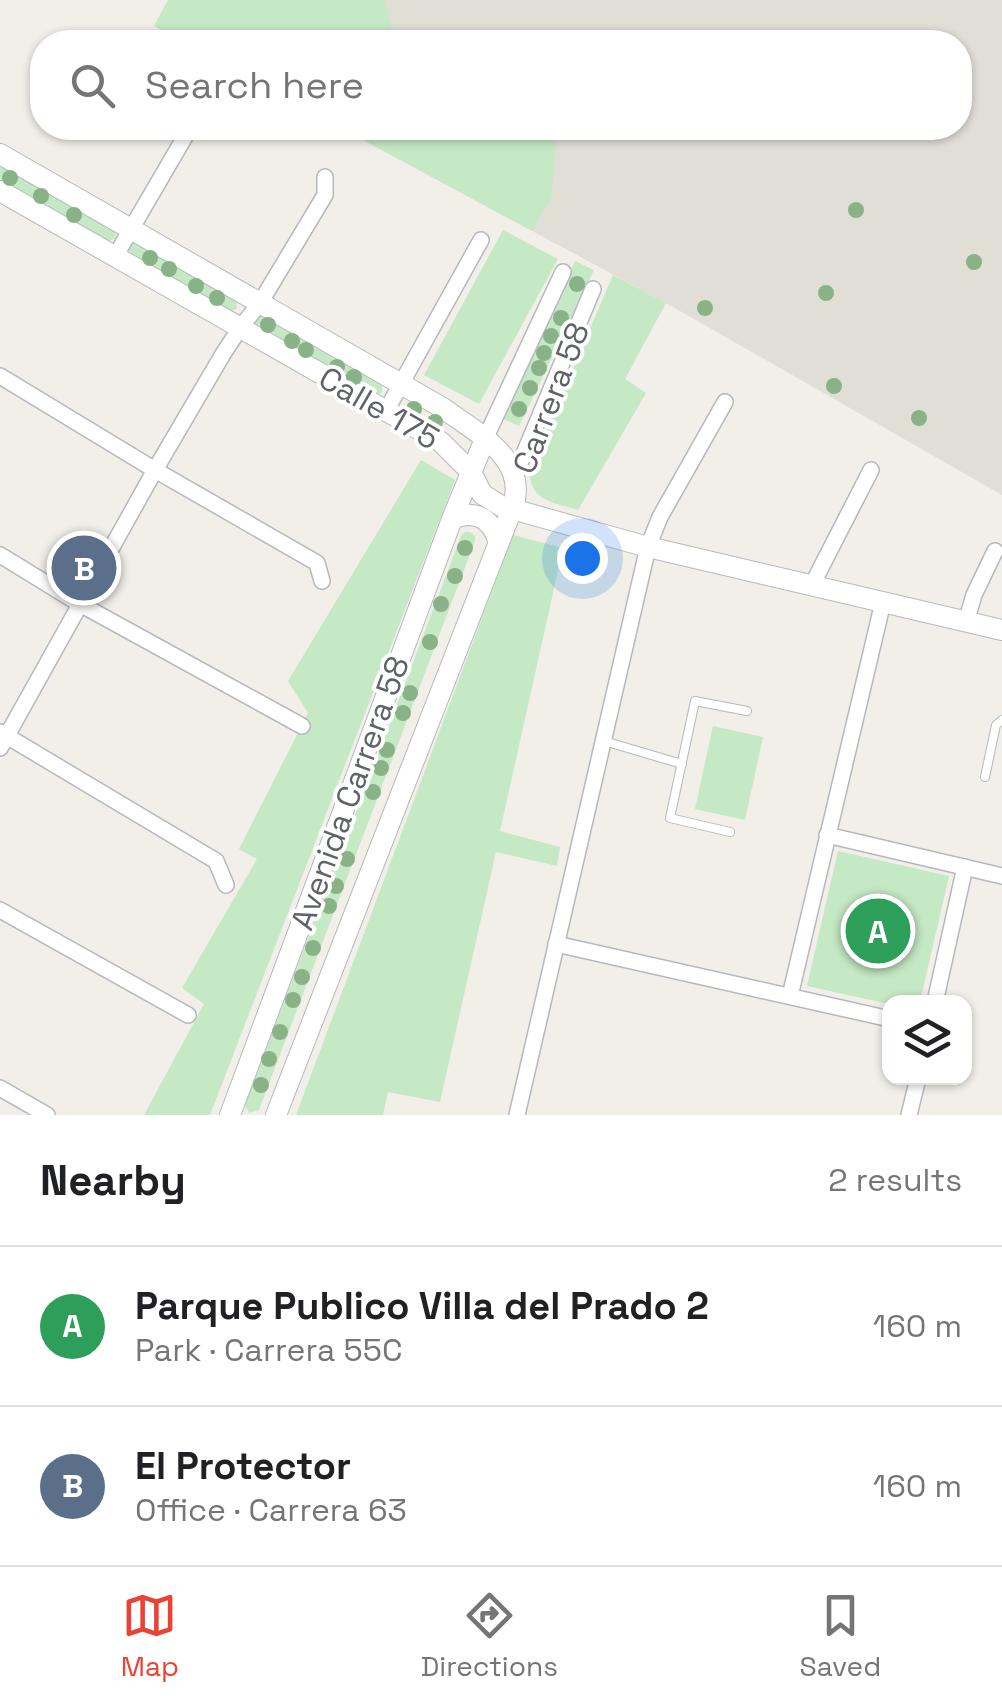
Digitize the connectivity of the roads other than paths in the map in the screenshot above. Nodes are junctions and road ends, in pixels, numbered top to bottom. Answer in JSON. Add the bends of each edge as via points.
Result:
{"nodes":[{"id":1,"x":183,"y":140,"type":"edge"},
{"id":2,"x":0,"y":154,"type":"edge"},
{"id":3,"x":324,"y":177,"type":"dead end"},
{"id":4,"x":0,"y":191,"type":"edge"},
{"id":5,"x":131,"y":228,"type":"junction"},
{"id":6,"x":481,"y":240,"type":"dead end"},
{"id":7,"x":116,"y":255,"type":"junction"},
{"id":8,"x":563,"y":272,"type":"dead end"},
{"id":9,"x":594,"y":289,"type":"dead end"},
{"id":10,"x":260,"y":303,"type":"junction"},
{"id":11,"x":240,"y":328,"type":"junction"},
{"id":12,"x":0,"y":376,"type":"edge"},
{"id":13,"x":400,"y":384,"type":"junction"},
{"id":14,"x":725,"y":402,"type":"dead end"},
{"id":15,"x":386,"y":411,"type":"junction"},
{"id":16,"x":485,"y":439,"type":"junction"},
{"id":17,"x":155,"y":470,"type":"junction"},
{"id":18,"x":870,"y":470,"type":"dead end"},
{"id":19,"x":470,"y":472,"type":"junction"},
{"id":20,"x":515,"y":475,"type":"junction"},
{"id":21,"x":512,"y":509,"type":"junction"},
{"id":22,"x":452,"y":519,"type":"junction"},
{"id":23,"x":498,"y":540,"type":"junction"},
{"id":24,"x":648,"y":547,"type":"junction"},
{"id":25,"x":995,"y":552,"type":"dead end"},
{"id":26,"x":0,"y":555,"type":"edge"},
{"id":27,"x":322,"y":581,"type":"dead end"},
{"id":28,"x":812,"y":585,"type":"junction"},
{"id":29,"x":883,"y":602,"type":"junction"},
{"id":30,"x":80,"y":604,"type":"junction"},
{"id":31,"x":966,"y":622,"type":"junction"},
{"id":32,"x":1002,"y":630,"type":"edge"},
{"id":33,"x":747,"y":711,"type":"dead end"},
{"id":34,"x":1002,"y":720,"type":"edge"},
{"id":35,"x":302,"y":726,"type":"dead end"},
{"id":36,"x":2,"y":739,"type":"edge"},
{"id":37,"x":603,"y":741,"type":"junction"},
{"id":38,"x":682,"y":764,"type":"junction"},
{"id":39,"x":986,"y":777,"type":"dead end"},
{"id":40,"x":730,"y":832,"type":"dead end"},
{"id":41,"x":827,"y":834,"type":"junction"},
{"id":42,"x":965,"y":868,"type":"junction"},
{"id":43,"x":1002,"y":876,"type":"edge"},
{"id":44,"x":226,"y":884,"type":"dead end"},
{"id":45,"x":0,"y":910,"type":"edge"},
{"id":46,"x":556,"y":944,"type":"junction"},
{"id":47,"x":937,"y":995,"type":"edge"},
{"id":48,"x":790,"y":996,"type":"junction"},
{"id":49,"x":188,"y":1015,"type":"dead end"},
{"id":50,"x":882,"y":1017,"type":"edge"},
{"id":51,"x":916,"y":1085,"type":"edge"},
{"id":52,"x":0,"y":1088,"type":"edge"},
{"id":53,"x":48,"y":1115,"type":"edge"},
{"id":54,"x":230,"y":1115,"type":"edge"},
{"id":55,"x":276,"y":1115,"type":"edge"},
{"id":56,"x":517,"y":1115,"type":"edge"},
{"id":57,"x":909,"y":1115,"type":"edge"}],
"edges":[{"from":1,"to":5,"type":"street"},
{"from":2,"to":5,"type":"street","name":"Calle 175"},
{"from":3,"to":10,"type":"street","via":[[325,196]]},
{"from":4,"to":7,"type":"street","name":"Calle 175"},
{"from":5,"to":7,"type":"street"},
{"from":5,"to":10,"type":"street","name":"Calle 175"},
{"from":6,"to":13,"type":"street"},
{"from":7,"to":11,"type":"street","name":"Calle 175"},
{"from":8,"to":16,"type":"street","name":"Carrera 58"},
{"from":9,"to":20,"type":"street","name":"Carrera 58"},
{"from":10,"to":11,"type":"street"},
{"from":10,"to":13,"type":"street","name":"Calle 175"},
{"from":11,"to":15,"type":"street","name":"Calle 175"},
{"from":11,"to":17,"type":"street"},
{"from":12,"to":17,"type":"street"},
{"from":13,"to":15,"type":"street"},
{"from":13,"to":16,"type":"street","name":"Calle 175"},
{"from":14,"to":24,"type":"street"},
{"from":15,"to":19,"type":"street","name":"Calle 175","via":[[441,442]]},
{"from":16,"to":19,"type":"street","name":"Carrera 58"},
{"from":16,"to":20,"type":"street","name":"Calle 175"},
{"from":17,"to":27,"type":"street","via":[[316,562]]},
{"from":17,"to":30,"type":"street"},
{"from":18,"to":28,"type":"street"},
{"from":19,"to":21,"type":"street","name":"Calle 175","via":[[482,494]]},
{"from":19,"to":22,"type":"street","name":"Avenida Carrera 58"},
{"from":20,"to":21,"type":"street","name":"Carrera 58"},
{"from":21,"to":23,"type":"street","name":"Avenida Carrera 58"},
{"from":21,"to":24,"type":"street","name":"Calle 175"},
{"from":22,"to":23,"type":"street","via":[[481,517]]},
{"from":22,"to":54,"type":"street","name":"Avenida Carrera 58"},
{"from":23,"to":55,"type":"street","name":"Avenida Carrera 58"},
{"from":24,"to":28,"type":"street","name":"Calle 175"},
{"from":24,"to":37,"type":"street"},
{"from":25,"to":31,"type":"street"},
{"from":26,"to":30,"type":"street"},
{"from":28,"to":29,"type":"street","name":"Calle 175"},
{"from":29,"to":31,"type":"street","name":"Calle 175"},
{"from":29,"to":41,"type":"street"},
{"from":30,"to":35,"type":"street"},
{"from":30,"to":36,"type":"street"},
{"from":31,"to":32,"type":"street","name":"Calle 175"},
{"from":33,"to":38,"type":"lane","via":[[695,701]]},
{"from":34,"to":39,"type":"lane"},
{"from":36,"to":44,"type":"street","via":[[216,860]]},
{"from":37,"to":38,"type":"lane"},
{"from":37,"to":46,"type":"street"},
{"from":38,"to":40,"type":"lane","via":[[670,818]]},
{"from":41,"to":42,"type":"street"},
{"from":41,"to":48,"type":"street"},
{"from":42,"to":43,"type":"street"},
{"from":42,"to":47,"type":"street"},
{"from":45,"to":49,"type":"street"},
{"from":46,"to":48,"type":"street"},
{"from":46,"to":56,"type":"street"},
{"from":48,"to":50,"type":"street"},
{"from":51,"to":57,"type":"street"},
{"from":52,"to":53,"type":"street"}]}
